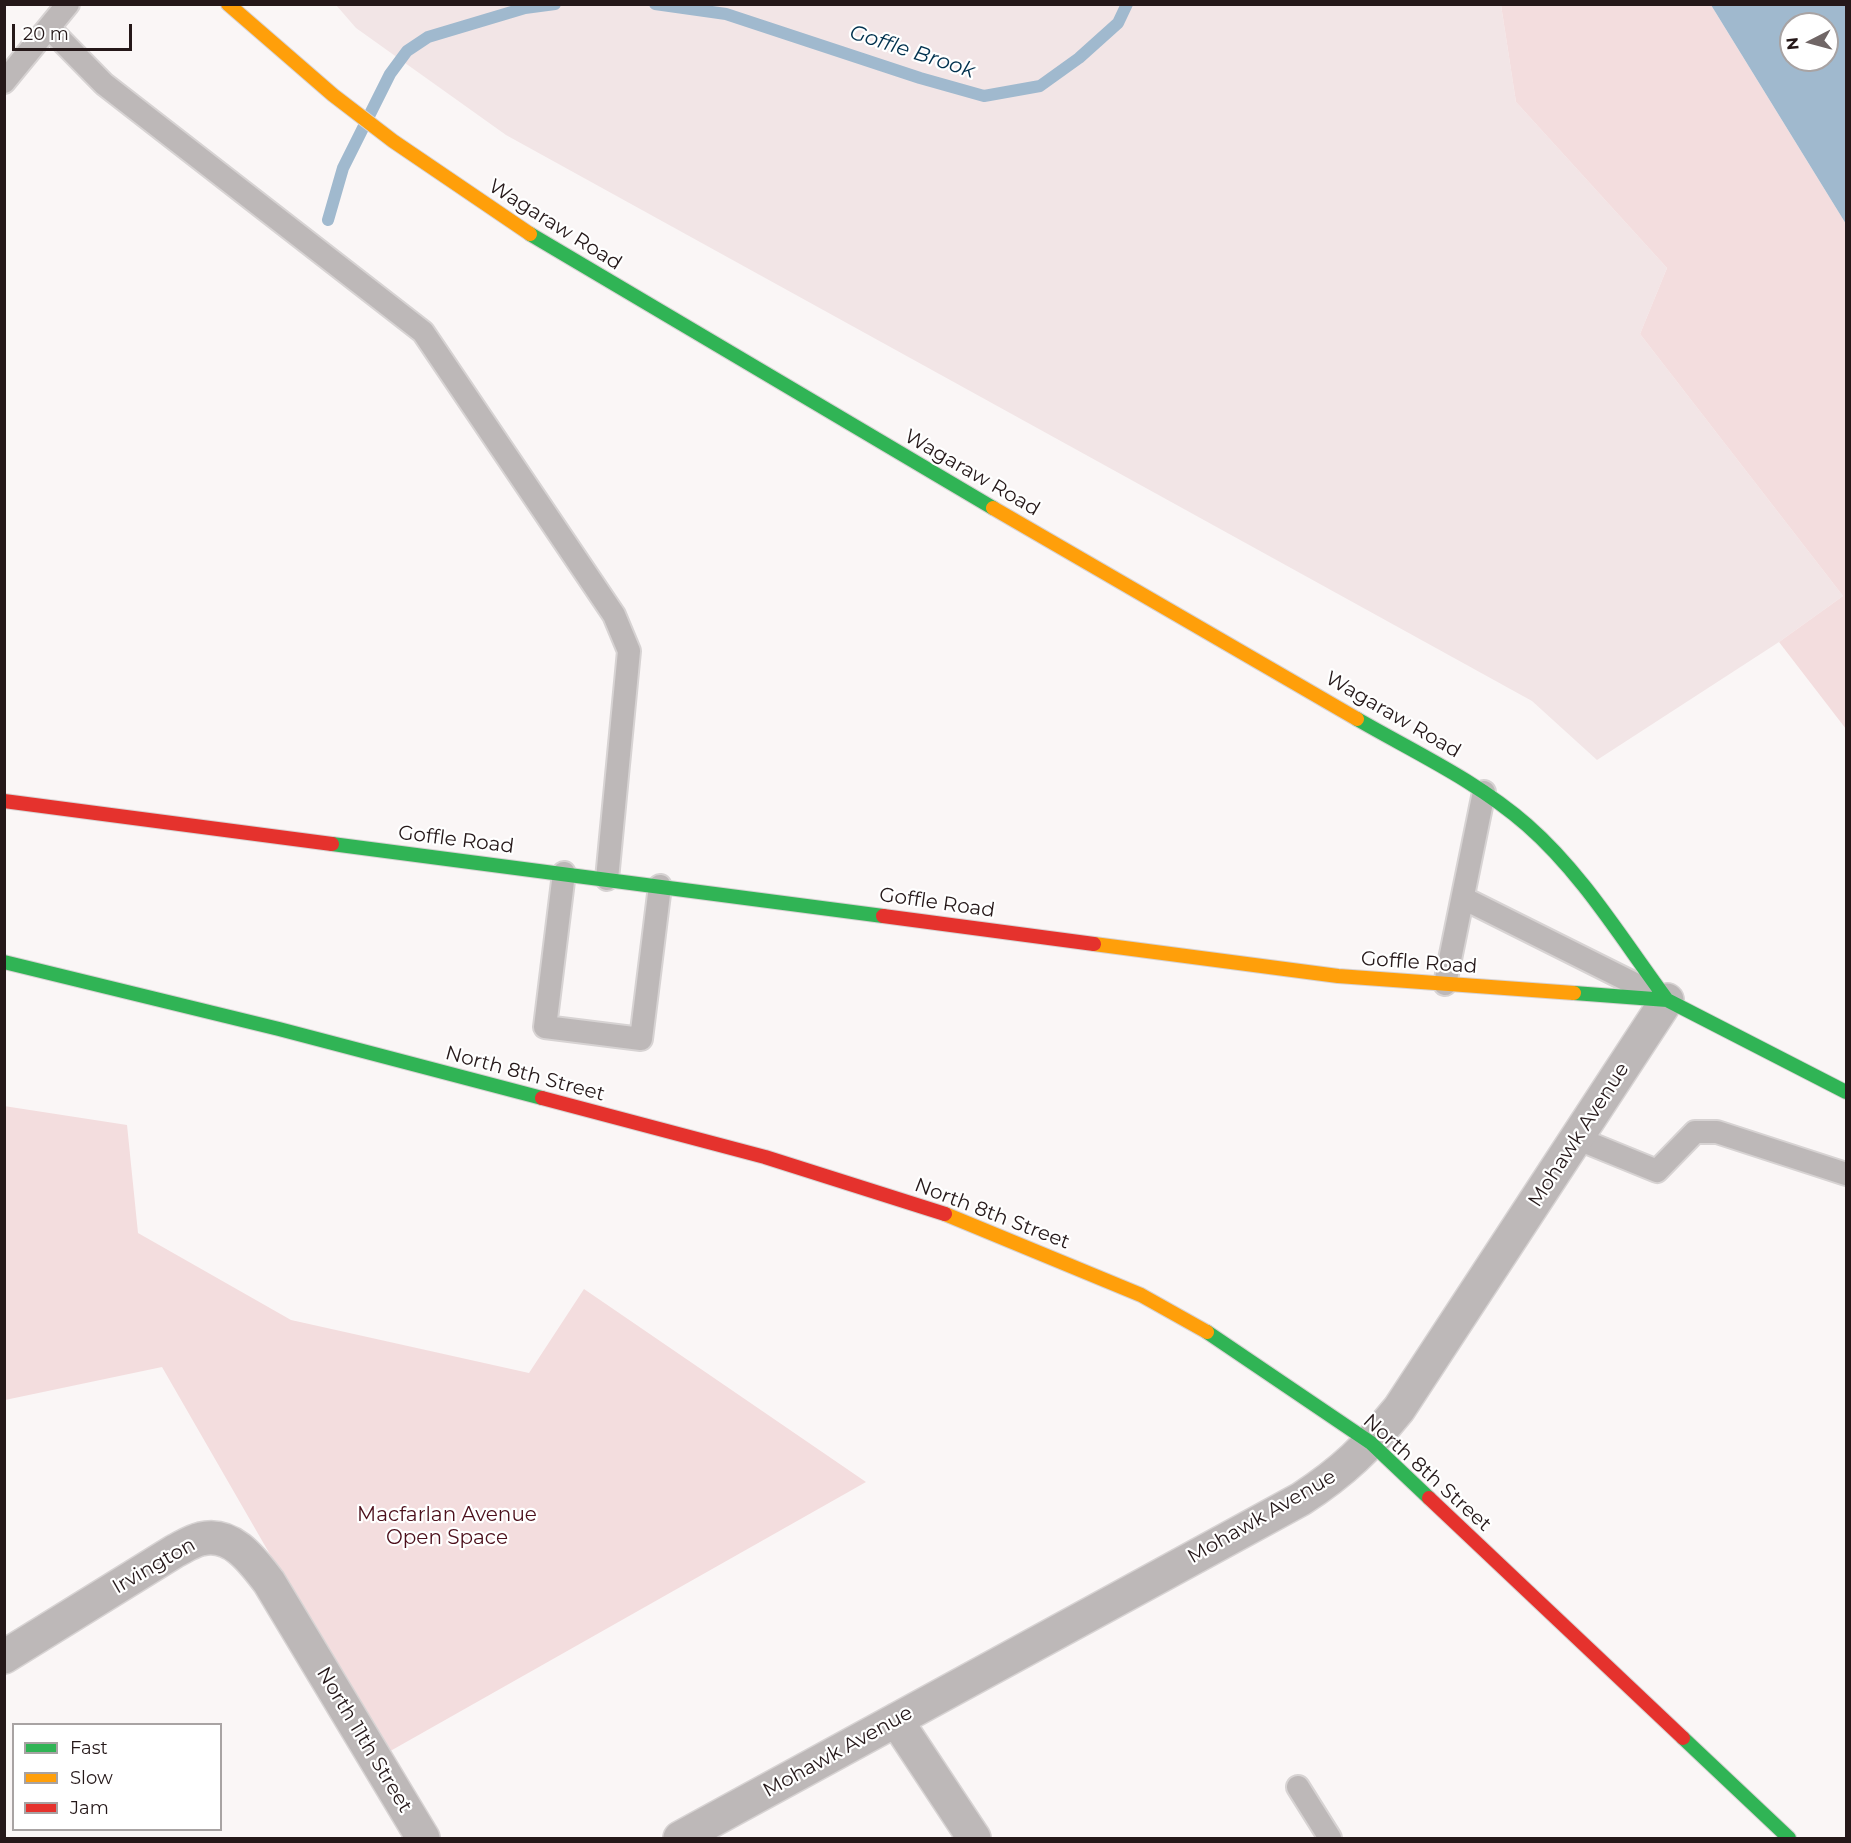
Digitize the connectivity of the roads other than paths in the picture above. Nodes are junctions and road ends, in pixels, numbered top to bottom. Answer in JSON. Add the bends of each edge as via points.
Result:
{"nodes":[{"id":1,"x":68,"y":4,"type":"edge"},
{"id":2,"x":228,"y":4,"type":"edge"},
{"id":3,"x":49,"y":28,"type":"junction"},
{"id":4,"x":7,"y":73,"type":"edge"},
{"id":5,"x":1484,"y":792,"type":"junction"},
{"id":6,"x":4,"y":801,"type":"edge"},
{"id":7,"x":564,"y":873,"type":"junction"},
{"id":8,"x":607,"y":879,"type":"junction"},
{"id":9,"x":660,"y":886,"type":"junction"},
{"id":10,"x":1463,"y":898,"type":"junction"},
{"id":11,"x":4,"y":962,"type":"edge"},
{"id":12,"x":1445,"y":984,"type":"junction"},
{"id":13,"x":1667,"y":1000,"type":"junction"},
{"id":14,"x":1846,"y":1092,"type":"edge"},
{"id":15,"x":1576,"y":1138,"type":"junction"},
{"id":16,"x":1846,"y":1174,"type":"edge"},
{"id":17,"x":1371,"y":1443,"type":"junction"},
{"id":18,"x":305,"y":1642,"type":"joint"},
{"id":19,"x":4,"y":1657,"type":"edge"},
{"id":20,"x":896,"y":1720,"type":"junction"},
{"id":21,"x":1298,"y":1786,"type":"dead end"},
{"id":22,"x":423,"y":1839,"type":"edge"},
{"id":23,"x":680,"y":1839,"type":"edge"},
{"id":24,"x":974,"y":1839,"type":"edge"},
{"id":25,"x":1330,"y":1839,"type":"edge"},
{"id":26,"x":1789,"y":1839,"type":"edge"}],
"edges":[{"from":1,"to":3,"type":"lane"},
{"from":2,"to":5,"type":"main road","name":"Wagaraw Road","via":[[393,141],[537,239]]},
{"from":3,"to":4,"type":"lane"},
{"from":3,"to":8,"type":"lane","via":[[104,84],[423,332],[614,615],[629,651]]},
{"from":5,"to":10,"type":"lane"},
{"from":5,"to":13,"type":"main road","name":"Wagaraw Road","via":[[1527,825],[1565,863]]},
{"from":6,"to":7,"type":"main road","name":"Goffle Road"},
{"from":7,"to":8,"type":"main road","name":"Goffle Road"},
{"from":7,"to":9,"type":"lane","via":[[545,1027],[641,1039]]},
{"from":8,"to":9,"type":"main road","name":"Goffle Road"},
{"from":9,"to":12,"type":"main road","name":"Goffle Road","via":[[1338,976]]},
{"from":10,"to":12,"type":"lane"},
{"from":10,"to":13,"type":"lane"},
{"from":11,"to":17,"type":"main road","name":"North 8th Street","via":[[279,1029],[765,1157],[962,1219],[1169,1310],[1255,1363]]},
{"from":12,"to":13,"type":"main road","name":"Goffle Road"},
{"from":13,"to":14,"type":"main road","name":"Goffle Road"},
{"from":13,"to":15,"type":"street","name":"Mohawk Avenue"},
{"from":15,"to":16,"type":"lane","via":[[1657,1171],[1695,1132],[1717,1132]]},
{"from":15,"to":17,"type":"street","name":"Mohawk Avenue","via":[[1399,1409]]},
{"from":17,"to":20,"type":"street","name":"Mohawk Avenue","via":[[1337,1476],[1301,1499]]},
{"from":17,"to":26,"type":"main road","name":"North 8th Street"},
{"from":18,"to":19,"type":"street","name":"Irvington","via":[[250,1557],[229,1541],[202,1538]]},
{"from":18,"to":22,"type":"street","name":"North 11th Street"},
{"from":20,"to":23,"type":"street","name":"Mohawk Avenue"},
{"from":20,"to":24,"type":"street"},
{"from":21,"to":25,"type":"lane"}]}
